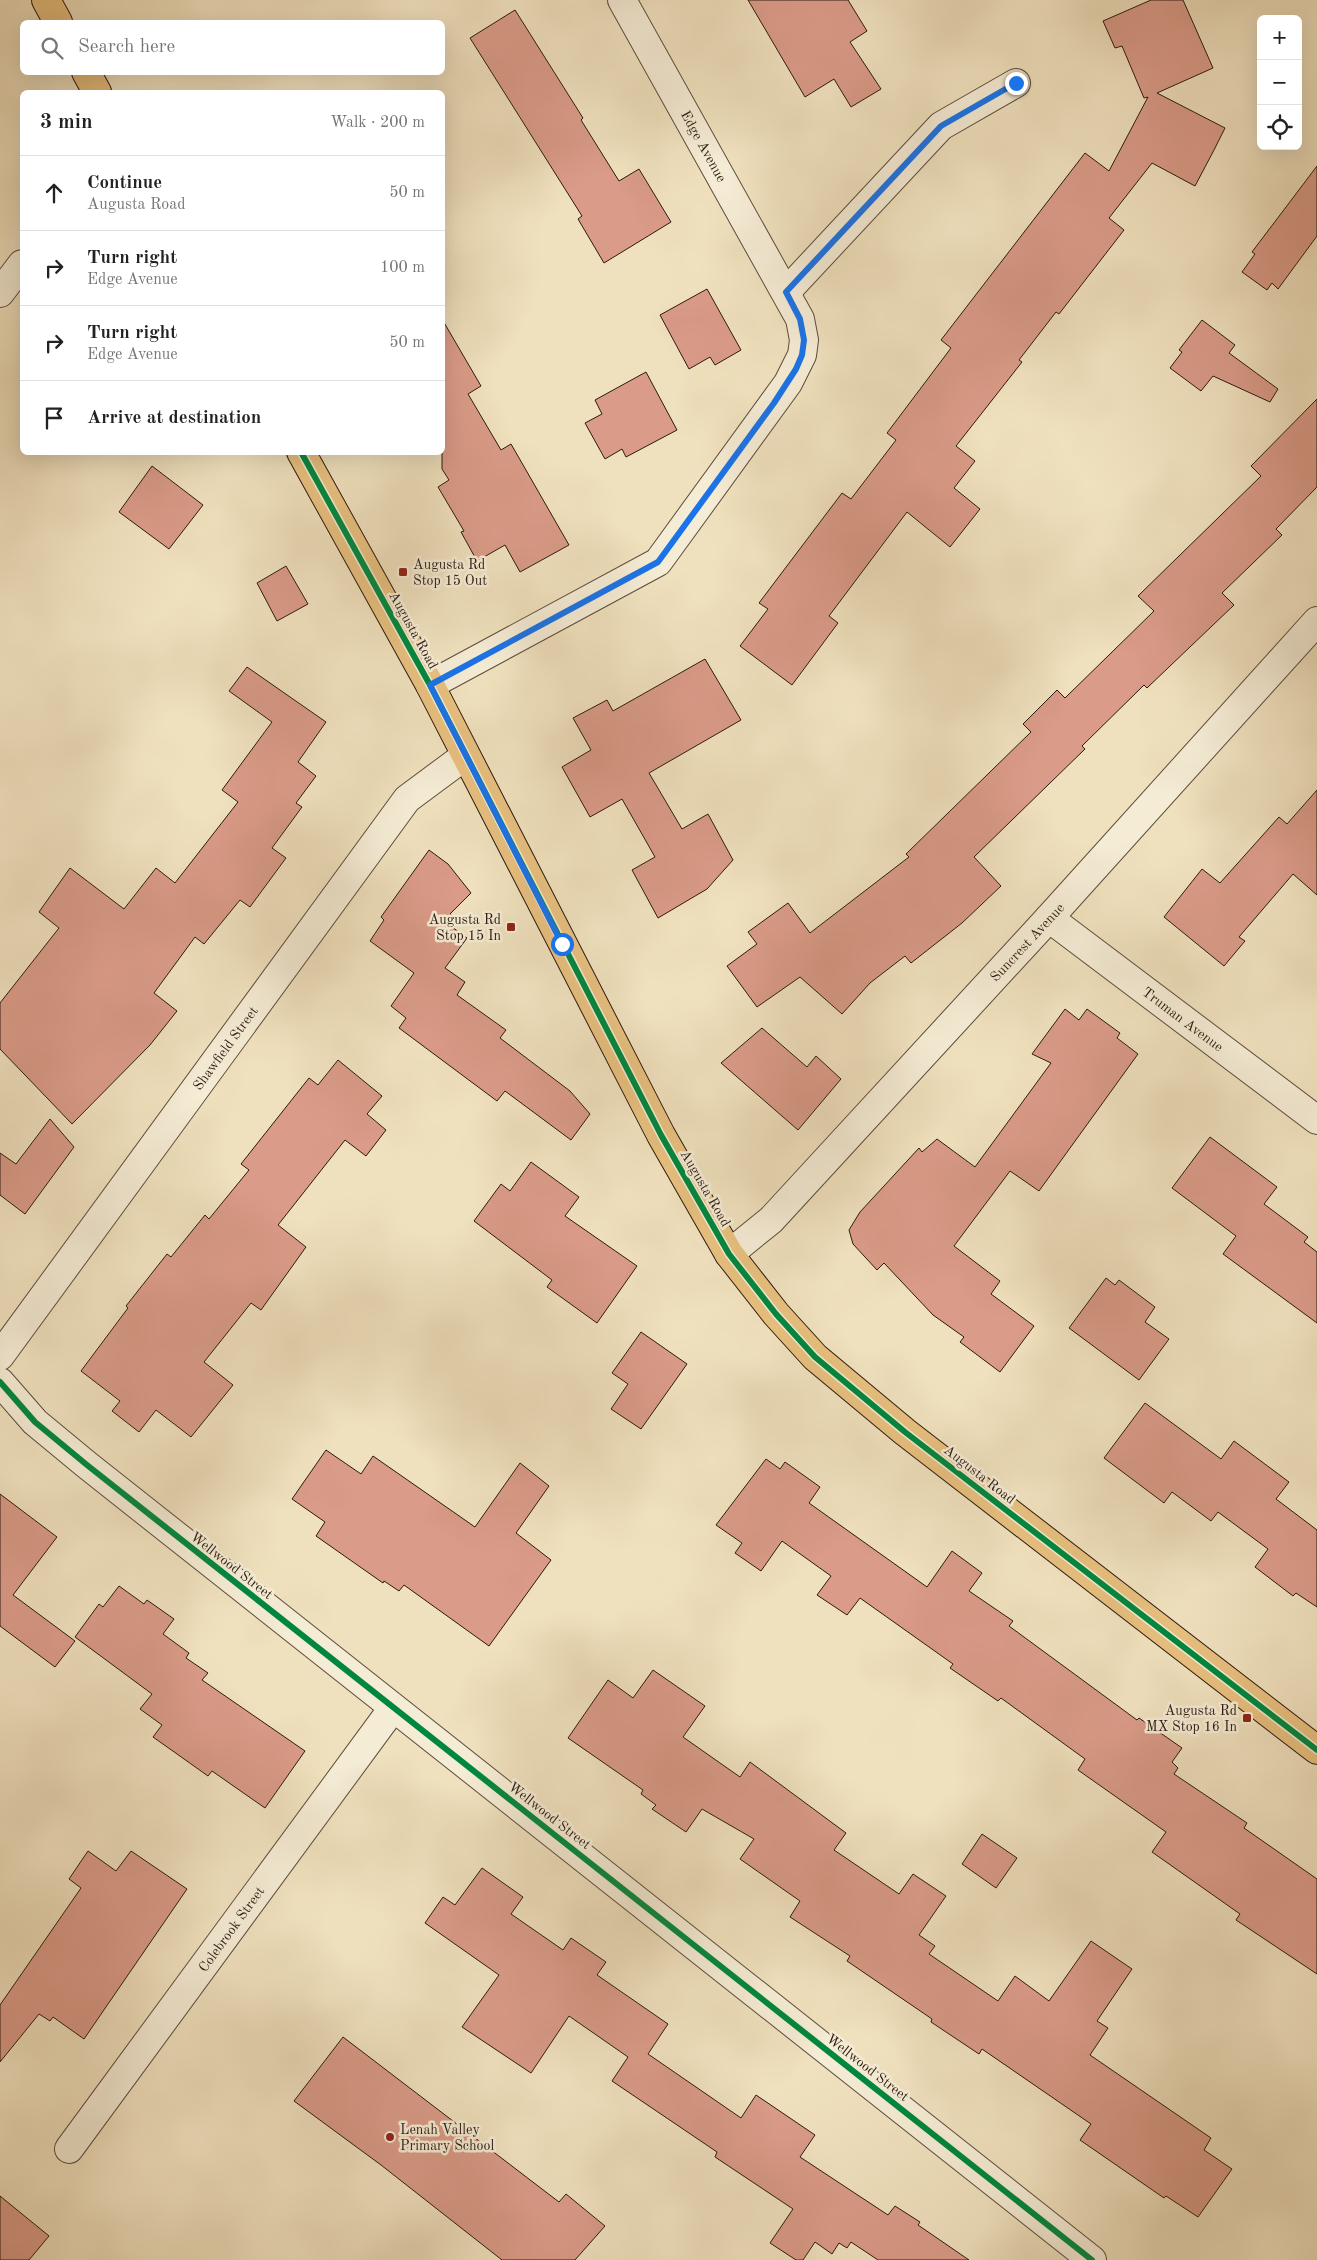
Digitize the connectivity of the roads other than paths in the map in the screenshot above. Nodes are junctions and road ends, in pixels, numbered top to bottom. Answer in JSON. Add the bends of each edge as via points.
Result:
{"nodes":[{"id":1,"x":46,"y":0,"type":"edge"},
{"id":2,"x":622,"y":0,"type":"edge"},
{"id":3,"x":57,"y":20,"type":"edge"},
{"id":4,"x":88,"y":75,"type":"edge"},
{"id":5,"x":1016,"y":83,"type":"dead end"},
{"id":6,"x":96,"y":90,"type":"edge"},
{"id":7,"x":20,"y":267,"type":"edge"},
{"id":8,"x":786,"y":292,"type":"junction"},
{"id":9,"x":0,"y":293,"type":"edge"},
{"id":10,"x":303,"y":455,"type":"edge"},
{"id":11,"x":1317,"y":621,"type":"edge"},
{"id":12,"x":430,"y":685,"type":"junction"},
{"id":13,"x":465,"y":756,"type":"junction"},
{"id":14,"x":1049,"y":918,"type":"junction"},
{"id":15,"x":1317,"y":1120,"type":"edge"},
{"id":16,"x":729,"y":1254,"type":"junction"},
{"id":17,"x":0,"y":1356,"type":"edge"},
{"id":18,"x":0,"y":1382,"type":"edge"},
{"id":19,"x":393,"y":1708,"type":"junction"},
{"id":20,"x":1317,"y":1750,"type":"edge"},
{"id":21,"x":69,"y":2150,"type":"dead end"},
{"id":22,"x":1092,"y":2260,"type":"edge"}],
"edges":[{"from":1,"to":3,"type":"main road"},
{"from":2,"to":8,"type":"street","name":"Edge Avenue"},
{"from":4,"to":6,"type":"main road"},
{"from":5,"to":8,"type":"street","via":[[941,126]]},
{"from":7,"to":9,"type":"street"},
{"from":8,"to":12,"type":"street","name":"Edge Avenue","via":[[800,319],[804,340],[796,369],[658,562]]},
{"from":10,"to":12,"type":"main road","name":"Augusta Road"},
{"from":11,"to":14,"type":"street","name":"Suncrest Avenue"},
{"from":12,"to":13,"type":"main road","name":"Augusta Road"},
{"from":13,"to":16,"type":"main road","name":"Augusta Road","via":[[661,1134]]},
{"from":13,"to":17,"type":"street","name":"Shawfield Street","via":[[407,799]]},
{"from":14,"to":15,"type":"street","name":"Truman Avenue"},
{"from":14,"to":16,"type":"street","name":"Suncrest Avenue","via":[[771,1220]]},
{"from":16,"to":20,"type":"main road","name":"Augusta Road","via":[[815,1357],[905,1432]]},
{"from":18,"to":19,"type":"street","name":"Wellwood Street","via":[[34,1422]]},
{"from":19,"to":21,"type":"street","name":"Colebrook Street"},
{"from":19,"to":22,"type":"street","name":"Wellwood Street"}]}
